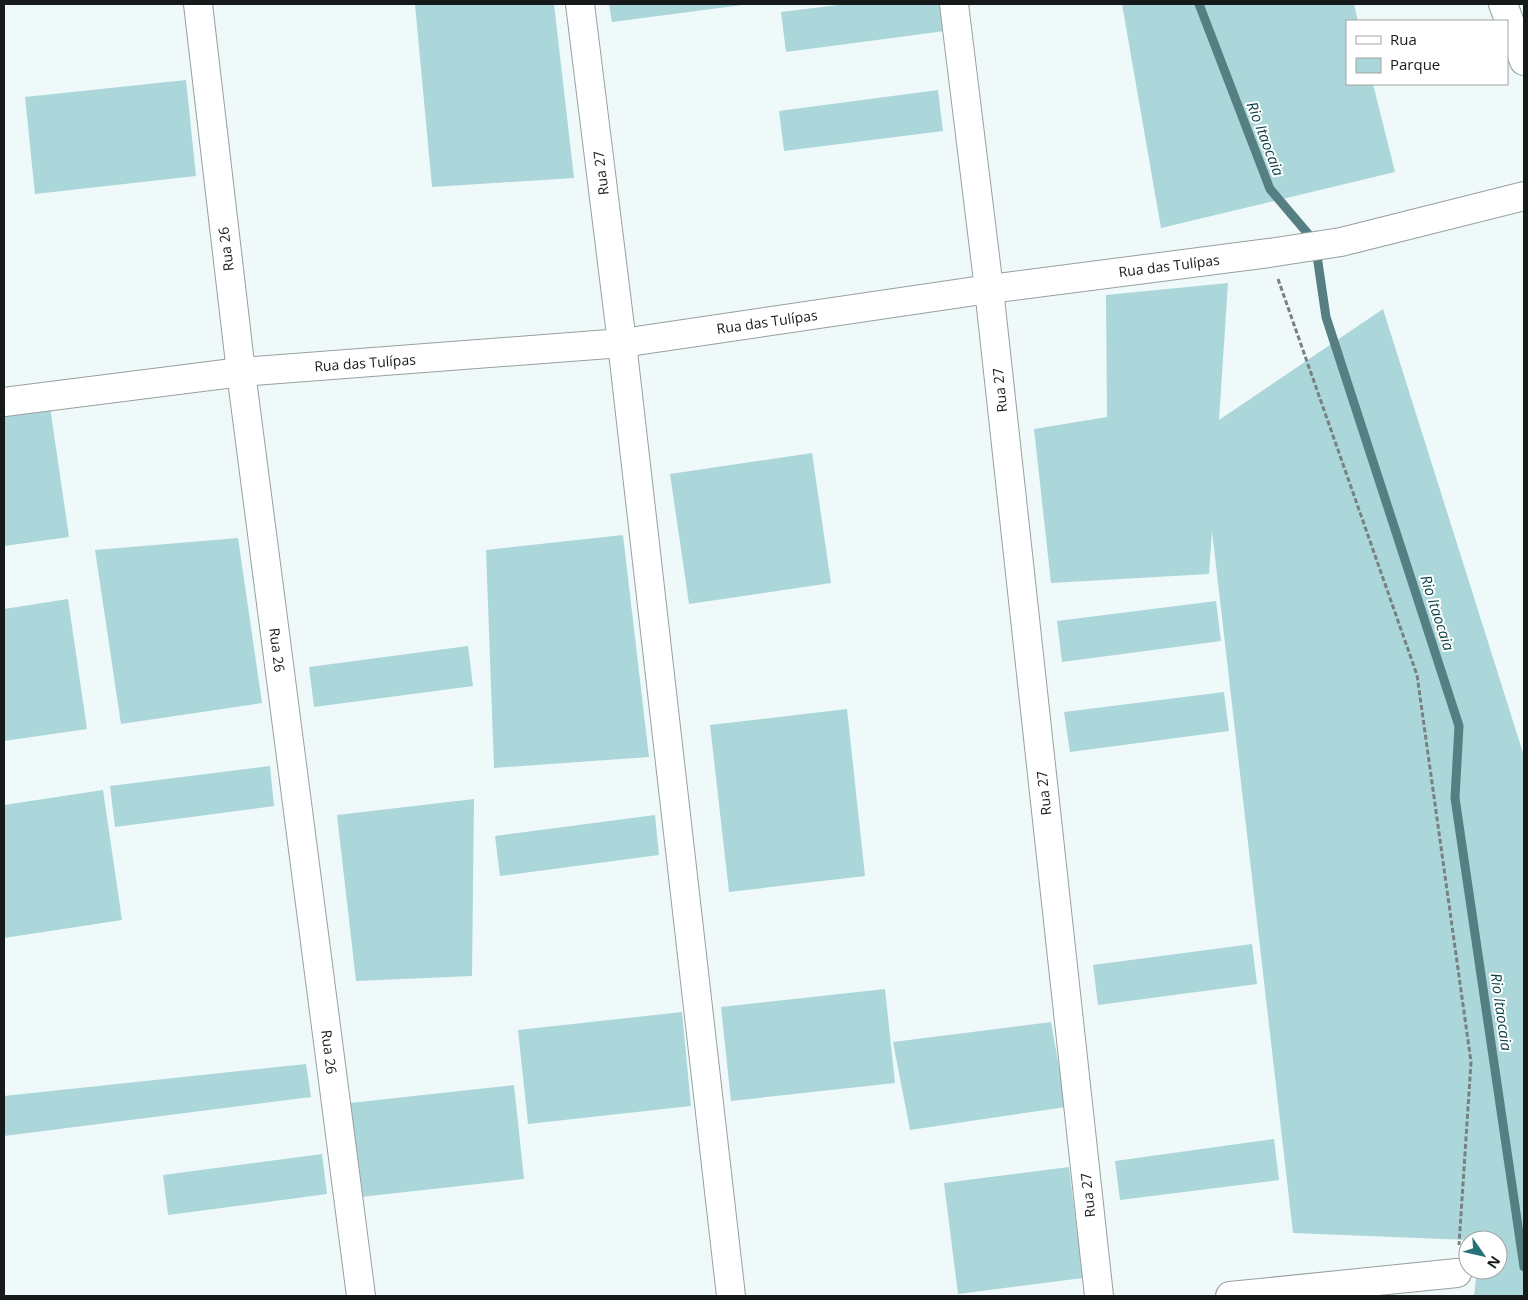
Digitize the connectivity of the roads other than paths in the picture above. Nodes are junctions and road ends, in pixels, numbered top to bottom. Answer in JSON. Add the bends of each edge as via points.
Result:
{"nodes":[{"id":1,"x":198,"y":4,"type":"edge"},
{"id":2,"x":580,"y":4,"type":"edge"},
{"id":3,"x":954,"y":4,"type":"edge"},
{"id":4,"x":1503,"y":4,"type":"edge"},
{"id":5,"x":1524,"y":61,"type":"edge"},
{"id":6,"x":1524,"y":196,"type":"edge"},
{"id":7,"x":988,"y":289,"type":"junction"},
{"id":8,"x":622,"y":343,"type":"junction"},
{"id":9,"x":241,"y":372,"type":"junction"},
{"id":10,"x":4,"y":402,"type":"edge"},
{"id":11,"x":1457,"y":1273,"type":"road end"},
{"id":12,"x":361,"y":1296,"type":"edge"},
{"id":13,"x":731,"y":1296,"type":"edge"},
{"id":14,"x":1099,"y":1296,"type":"edge"},
{"id":15,"x":1230,"y":1296,"type":"edge"}],
"edges":[{"from":1,"to":9,"type":"street","name":"Rua 26"},
{"from":2,"to":8,"type":"street","name":"Rua 27"},
{"from":3,"to":7,"type":"street","name":"Rua 27"},
{"from":4,"to":5,"type":"street"},
{"from":6,"to":7,"type":"street","name":"Rua das Tulípas","via":[[1341,242]]},
{"from":7,"to":8,"type":"street","name":"Rua das Tulípas"},
{"from":7,"to":14,"type":"street","name":"Rua 27"},
{"from":8,"to":9,"type":"street","name":"Rua das Tulípas"},
{"from":8,"to":13,"type":"street","name":"Rua 27"},
{"from":9,"to":10,"type":"street","name":"Rua das Tulípas"},
{"from":9,"to":12,"type":"street","name":"Rua 26"},
{"from":11,"to":15,"type":"street"}]}
